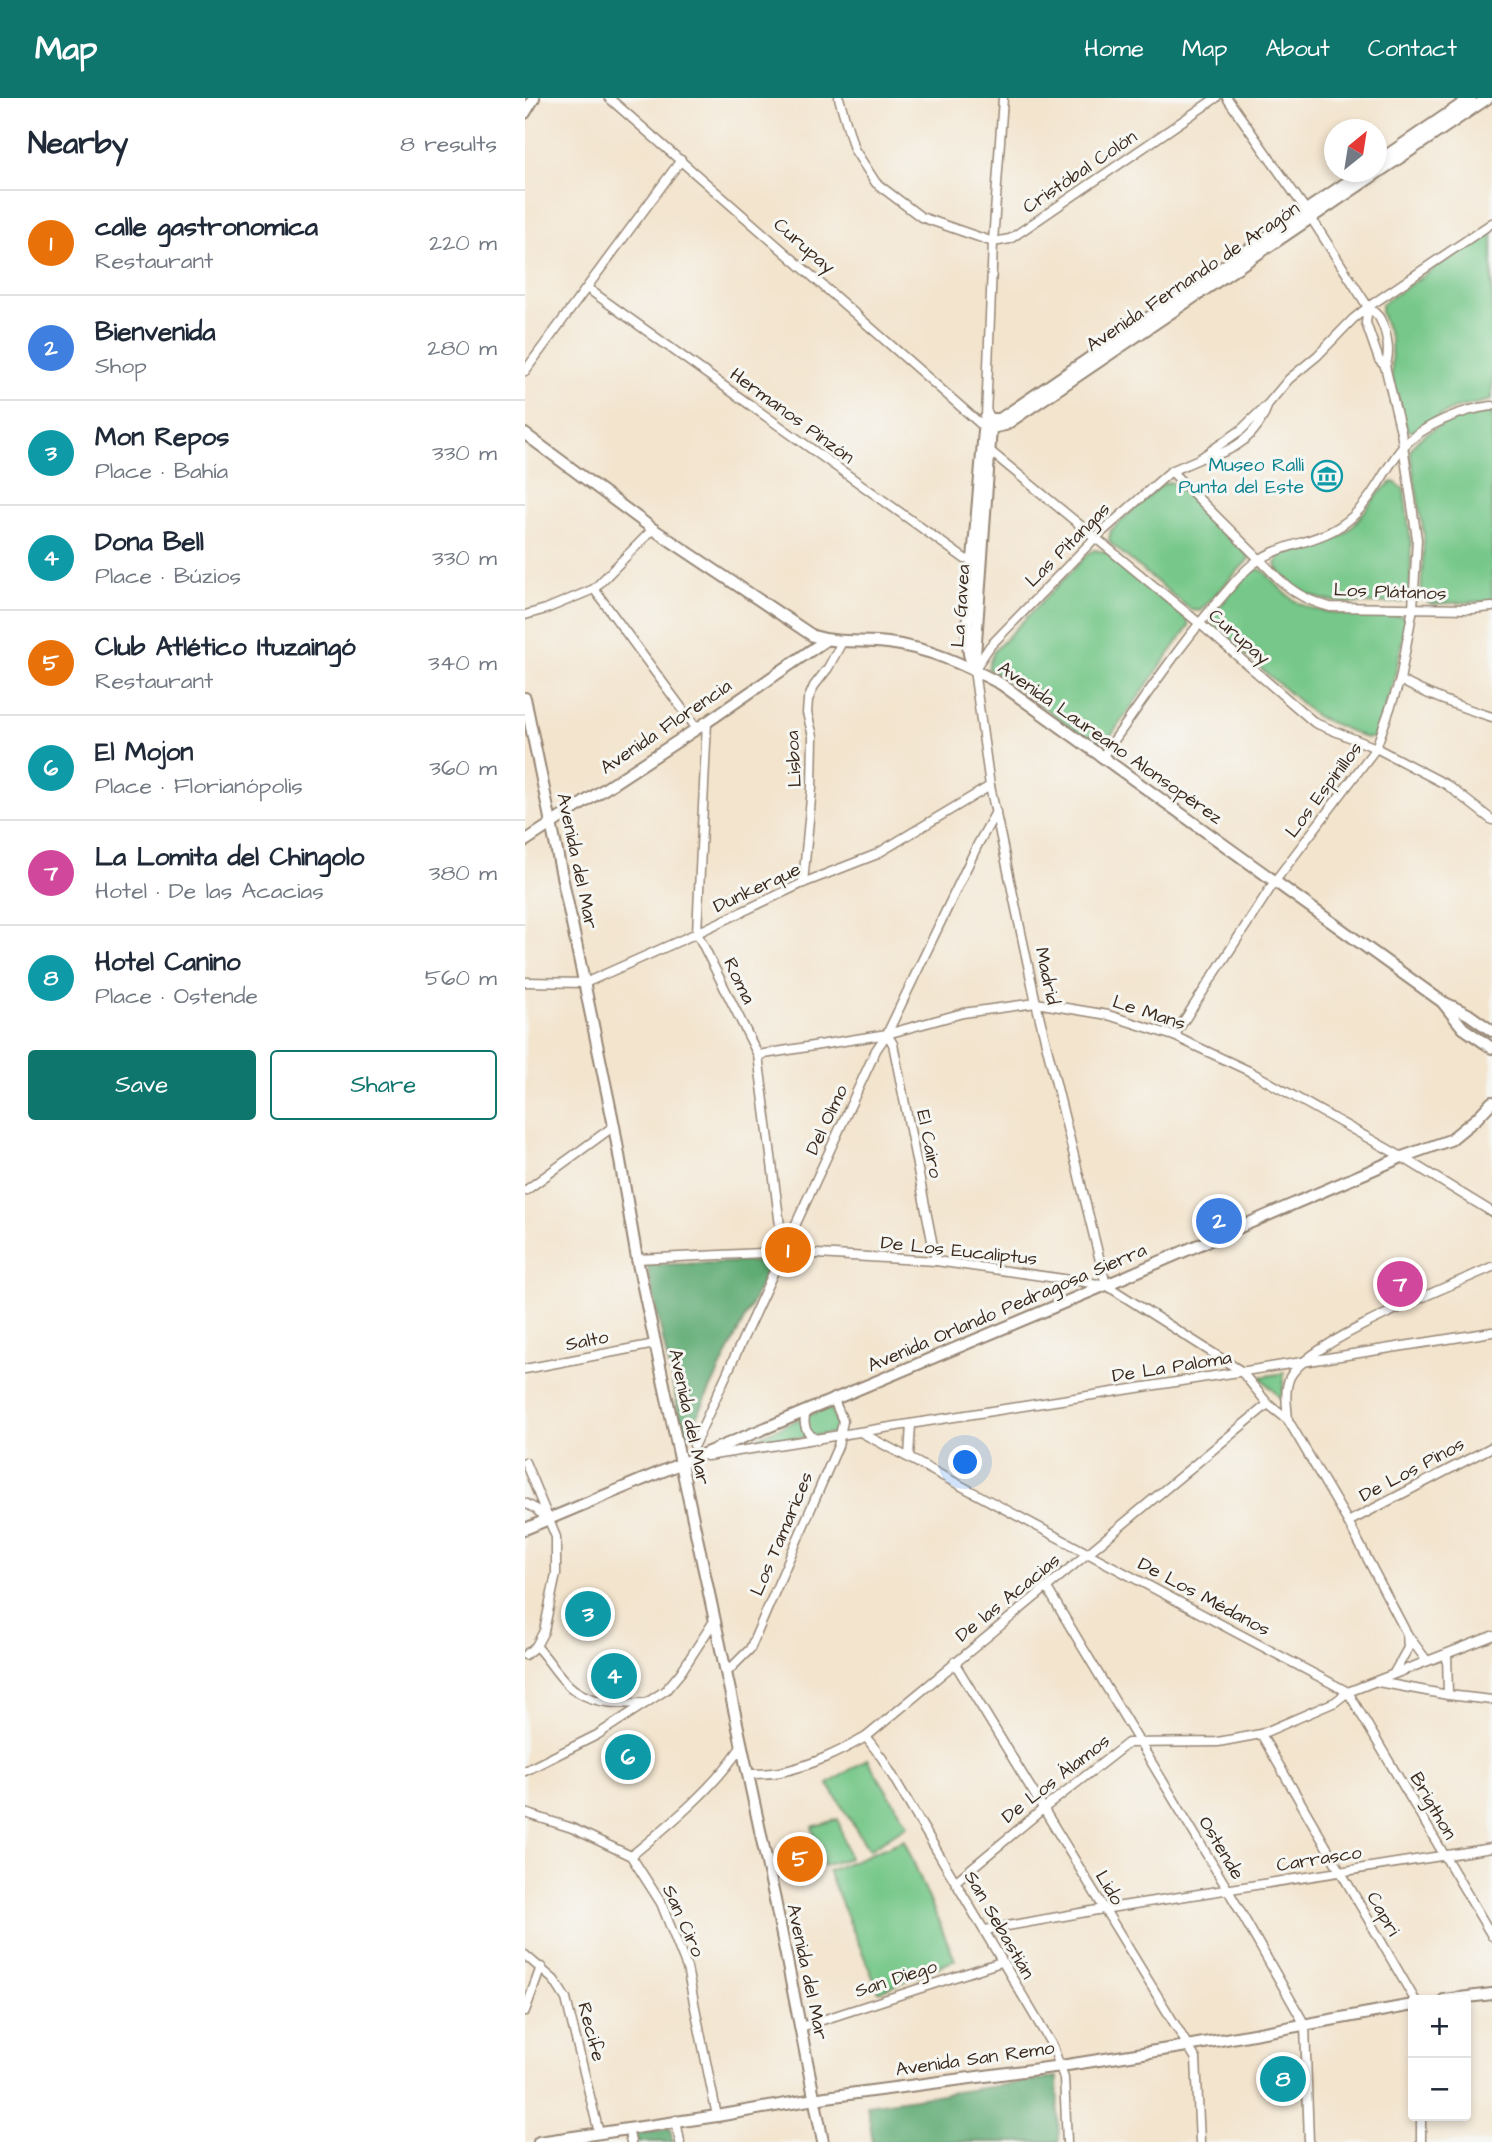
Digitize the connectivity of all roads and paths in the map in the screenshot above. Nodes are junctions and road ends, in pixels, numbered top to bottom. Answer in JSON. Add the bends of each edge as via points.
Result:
{"nodes":[{"id":1,"x":534,"y":98,"type":"edge"},
{"id":2,"x":609,"y":98,"type":"edge"},
{"id":3,"x":839,"y":98,"type":"edge"},
{"id":4,"x":1003,"y":98,"type":"edge"},
{"id":5,"x":1216,"y":98,"type":"edge"},
{"id":6,"x":1227,"y":98,"type":"edge"},
{"id":7,"x":1471,"y":98,"type":"edge"},
{"id":8,"x":1490,"y":99,"type":"edge"},
{"id":9,"x":525,"y":113,"type":"edge"},
{"id":10,"x":1387,"y":155,"type":"edge"},
{"id":11,"x":681,"y":160,"type":"junction"},
{"id":12,"x":1349,"y":182,"type":"edge"},
{"id":13,"x":1308,"y":214,"type":"junction"},
{"id":14,"x":1492,"y":223,"type":"edge"},
{"id":15,"x":993,"y":242,"type":"junction"},
{"id":16,"x":587,"y":288,"type":"junction"},
{"id":17,"x":1368,"y":307,"type":"junction"},
{"id":18,"x":1385,"y":366,"type":"junction"},
{"id":19,"x":525,"y":371,"type":"edge"},
{"id":20,"x":1492,"y":406,"type":"edge"},
{"id":21,"x":986,"y":421,"type":"junction"},
{"id":22,"x":525,"y":434,"type":"edge"},
{"id":23,"x":1403,"y":447,"type":"junction"},
{"id":24,"x":986,"y":451,"type":"junction"},
{"id":25,"x":1171,"y":471,"type":"junction"},
{"id":26,"x":653,"y":529,"type":"junction"},
{"id":27,"x":1095,"y":538,"type":"junction"},
{"id":28,"x":1259,"y":559,"type":"junction"},
{"id":29,"x":977,"y":561,"type":"junction"},
{"id":30,"x":594,"y":589,"type":"junction"},
{"id":31,"x":1492,"y":607,"type":"edge"},
{"id":32,"x":1413,"y":608,"type":"junction"},
{"id":33,"x":525,"y":615,"type":"edge"},
{"id":34,"x":1199,"y":623,"type":"junction"},
{"id":35,"x":826,"y":640,"type":"junction"},
{"id":36,"x":842,"y":642,"type":"junction"},
{"id":37,"x":974,"y":670,"type":"junction"},
{"id":38,"x":1400,"y":680,"type":"junction"},
{"id":39,"x":525,"y":698,"type":"edge"},
{"id":40,"x":1492,"y":717,"type":"edge"},
{"id":41,"x":702,"y":726,"type":"junction"},
{"id":42,"x":1376,"y":748,"type":"junction"},
{"id":43,"x":1102,"y":757,"type":"junction"},
{"id":44,"x":990,"y":786,"type":"junction"},
{"id":45,"x":996,"y":812,"type":"junction"},
{"id":46,"x":1492,"y":821,"type":"edge"},
{"id":47,"x":551,"y":824,"type":"junction"},
{"id":48,"x":525,"y":841,"type":"edge"},
{"id":49,"x":1275,"y":881,"type":"junction"},
{"id":50,"x":803,"y":883,"type":"junction"},
{"id":51,"x":697,"y":933,"type":"junction"},
{"id":52,"x":525,"y":982,"type":"edge"},
{"id":53,"x":585,"y":983,"type":"junction"},
{"id":54,"x":1441,"y":1001,"type":"junction"},
{"id":55,"x":1036,"y":1003,"type":"junction"},
{"id":56,"x":1488,"y":1028,"type":"edge"},
{"id":57,"x":887,"y":1034,"type":"junction"},
{"id":58,"x":1174,"y":1036,"type":"junction"},
{"id":59,"x":1476,"y":1037,"type":"junction"},
{"id":60,"x":1492,"y":1048,"type":"edge"},
{"id":61,"x":758,"y":1055,"type":"junction"},
{"id":62,"x":1492,"y":1102,"type":"edge"},
{"id":63,"x":614,"y":1126,"type":"junction"},
{"id":64,"x":1402,"y":1157,"type":"junction"},
{"id":65,"x":525,"y":1191,"type":"edge"},
{"id":66,"x":1492,"y":1212,"type":"edge"},
{"id":67,"x":783,"y":1252,"type":"junction"},
{"id":68,"x":637,"y":1259,"type":"junction"},
{"id":69,"x":936,"y":1261,"type":"junction"},
{"id":70,"x":1492,"y":1267,"type":"edge"},
{"id":71,"x":1105,"y":1285,"type":"junction"},
{"id":72,"x":1492,"y":1332,"type":"edge"},
{"id":73,"x":655,"y":1343,"type":"junction"},
{"id":74,"x":1302,"y":1362,"type":"junction"},
{"id":75,"x":525,"y":1369,"type":"edge"},
{"id":76,"x":1241,"y":1371,"type":"junction"},
{"id":77,"x":834,"y":1400,"type":"junction"},
{"id":78,"x":1268,"y":1404,"type":"junction"},
{"id":79,"x":806,"y":1412,"type":"junction"},
{"id":80,"x":1288,"y":1420,"type":"junction"},
{"id":81,"x":843,"y":1421,"type":"junction"},
{"id":82,"x":911,"y":1424,"type":"junction"},
{"id":83,"x":859,"y":1433,"type":"junction"},
{"id":84,"x":841,"y":1435,"type":"junction"},
{"id":85,"x":817,"y":1440,"type":"junction"},
{"id":86,"x":694,"y":1445,"type":"dead end"},
{"id":87,"x":1492,"y":1447,"type":"edge"},
{"id":88,"x":699,"y":1457,"type":"junction"},
{"id":89,"x":909,"y":1457,"type":"junction"},
{"id":90,"x":525,"y":1462,"type":"edge"},
{"id":91,"x":681,"y":1463,"type":"junction"},
{"id":92,"x":525,"y":1503,"type":"edge"},
{"id":93,"x":547,"y":1520,"type":"junction"},
{"id":94,"x":1347,"y":1522,"type":"junction"},
{"id":95,"x":525,"y":1529,"type":"edge"},
{"id":96,"x":1088,"y":1553,"type":"junction"},
{"id":97,"x":1047,"y":1588,"type":"junction"},
{"id":98,"x":714,"y":1621,"type":"junction"},
{"id":99,"x":1407,"y":1634,"type":"junction"},
{"id":100,"x":1492,"y":1636,"type":"edge"},
{"id":101,"x":536,"y":1646,"type":"junction"},
{"id":102,"x":1447,"y":1654,"type":"junction"},
{"id":103,"x":525,"y":1655,"type":"edge"},
{"id":104,"x":1427,"y":1661,"type":"junction"},
{"id":105,"x":954,"y":1662,"type":"junction"},
{"id":106,"x":726,"y":1673,"type":"junction"},
{"id":107,"x":1393,"y":1675,"type":"junction"},
{"id":108,"x":1375,"y":1681,"type":"junction"},
{"id":109,"x":1348,"y":1692,"type":"junction"},
{"id":110,"x":1448,"y":1695,"type":"junction"},
{"id":111,"x":1492,"y":1700,"type":"edge"},
{"id":112,"x":647,"y":1703,"type":"junction"},
{"id":113,"x":1261,"y":1734,"type":"junction"},
{"id":114,"x":866,"y":1737,"type":"junction"},
{"id":115,"x":1139,"y":1742,"type":"junction"},
{"id":116,"x":741,"y":1747,"type":"junction"},
{"id":117,"x":525,"y":1771,"type":"edge"},
{"id":118,"x":747,"y":1774,"type":"junction"},
{"id":119,"x":1043,"y":1809,"type":"junction"},
{"id":120,"x":525,"y":1813,"type":"edge"},
{"id":121,"x":1492,"y":1848,"type":"edge"},
{"id":122,"x":631,"y":1856,"type":"junction"},
{"id":123,"x":1443,"y":1856,"type":"junction"},
{"id":124,"x":1340,"y":1872,"type":"junction"},
{"id":125,"x":956,"y":1881,"type":"junction"},
{"id":126,"x":1228,"y":1890,"type":"junction"},
{"id":127,"x":1103,"y":1909,"type":"junction"},
{"id":128,"x":985,"y":1930,"type":"junction"},
{"id":129,"x":1492,"y":1936,"type":"edge"},
{"id":130,"x":525,"y":1955,"type":"edge"},
{"id":131,"x":1001,"y":1962,"type":"junction"},
{"id":132,"x":541,"y":1967,"type":"junction"},
{"id":133,"x":1492,"y":1994,"type":"edge"},
{"id":134,"x":1410,"y":1995,"type":"edge"},
{"id":135,"x":1471,"y":1997,"type":"edge"},
{"id":136,"x":1408,"y":2003,"type":"edge"},
{"id":137,"x":525,"y":2011,"type":"edge"},
{"id":138,"x":1305,"y":2025,"type":"junction"},
{"id":139,"x":801,"y":2027,"type":"junction"},
{"id":140,"x":1187,"y":2046,"type":"junction"},
{"id":141,"x":1061,"y":2066,"type":"junction"},
{"id":142,"x":814,"y":2099,"type":"junction"},
{"id":143,"x":717,"y":2116,"type":"junction"},
{"id":144,"x":676,"y":2120,"type":"junction"},
{"id":145,"x":1421,"y":2121,"type":"edge"},
{"id":146,"x":628,"y":2128,"type":"junction"},
{"id":147,"x":599,"y":2133,"type":"junction"},
{"id":148,"x":540,"y":2142,"type":"edge"},
{"id":149,"x":631,"y":2142,"type":"edge"},
{"id":150,"x":680,"y":2142,"type":"edge"},
{"id":151,"x":823,"y":2142,"type":"edge"},
{"id":152,"x":1067,"y":2142,"type":"edge"},
{"id":153,"x":1200,"y":2142,"type":"edge"},
{"id":154,"x":1309,"y":2142,"type":"edge"},
{"id":155,"x":1421,"y":2142,"type":"edge"}],
"edges":[{"from":1,"to":9,"type":"street"},
{"from":2,"to":11,"type":"street","name":"Curupay"},
{"from":3,"to":15,"type":"street","via":[[854,149],[876,183],[921,217]]},
{"from":4,"to":15,"type":"street","name":"La Gavea"},
{"from":5,"to":15,"type":"street","name":"Cristóbal Colón","via":[[1010,239]]},
{"from":6,"to":13,"type":"street","name":"Los Espinillos"},
{"from":7,"to":10,"type":"street"},
{"from":8,"to":13,"type":"street","name":"Avenida Fernando de Aragón"},
{"from":11,"to":16,"type":"street"},
{"from":11,"to":21,"type":"street","name":"Curupay"},
{"from":12,"to":13,"type":"street","name":"Avenida Fernando de Aragón"},
{"from":13,"to":17,"type":"street","name":"Los Espinillos"},
{"from":13,"to":21,"type":"street","name":"Avenida Fernando de Aragón","via":[[1005,425]]},
{"from":14,"to":17,"type":"street","name":"Las Pitangas"},
{"from":15,"to":21,"type":"street","name":"La Gavea"},
{"from":16,"to":19,"type":"street"},
{"from":16,"to":29,"type":"street","name":"Hermanos Pinzón","via":[[965,559]]},
{"from":17,"to":18,"type":"street","name":"Los Espinillos","via":[[1366,323]]},
{"from":17,"to":18,"type":"street","name":"Los Espinillos","via":[[1380,317],[1388,341]]},
{"from":17,"to":25,"type":"street","name":"Las Pitangas","via":[[1241,430],[1199,459]]},
{"from":18,"to":23,"type":"street","name":"Los Espinillos"},
{"from":20,"to":23,"type":"street","via":[[1452,415]]},
{"from":21,"to":24,"type":"street","name":"La Gavea"},
{"from":22,"to":26,"type":"street","name":"Avenida Laureano Alonsopérez"},
{"from":23,"to":28,"type":"street","via":[[1372,495],[1335,531]]},
{"from":23,"to":32,"type":"street","name":"Los Espinillos","via":[[1417,539]]},
{"from":24,"to":27,"type":"street","name":"Curupay"},
{"from":24,"to":29,"type":"street","name":"La Gavea"},
{"from":25,"to":27,"type":"street","name":"Las Pitangas"},
{"from":25,"to":28,"type":"street","name":"Los Plátanos"},
{"from":26,"to":30,"type":"street"},
{"from":26,"to":35,"type":"street","name":"Avenida Laureano Alonsopérez","via":[[799,628]]},
{"from":27,"to":34,"type":"street","name":"Curupay"},
{"from":27,"to":37,"type":"street","name":"Las Pitangas","via":[[991,646]]},
{"from":28,"to":32,"type":"street","name":"Los Plátanos","via":[[1308,601],[1331,607]]},
{"from":28,"to":34,"type":"street"},
{"from":29,"to":37,"type":"street","name":"La Gavea"},
{"from":30,"to":33,"type":"street"},
{"from":30,"to":41,"type":"street"},
{"from":31,"to":32,"type":"street","name":"Los Plátanos"},
{"from":32,"to":38,"type":"street","name":"Los Espinillos"},
{"from":34,"to":42,"type":"street","name":"Curupay","via":[[1315,723]]},
{"from":34,"to":43,"type":"street"},
{"from":35,"to":36,"type":"street","name":"Avenida Laureano Alonsopérez"},
{"from":35,"to":41,"type":"street","name":"Avenida Florencia"},
{"from":36,"to":37,"type":"street","name":"Avenida Laureano Alonsopérez","via":[[908,646]]},
{"from":36,"to":50,"type":"street","name":"Lisboa","via":[[808,700],[813,777]]},
{"from":37,"to":43,"type":"street","name":"Avenida Laureano Alonsopérez","via":[[1001,684]]},
{"from":37,"to":44,"type":"street","name":"Madrid"},
{"from":38,"to":40,"type":"street"},
{"from":38,"to":42,"type":"street","name":"Los Espinillos"},
{"from":39,"to":47,"type":"street","name":"Avenida del Mar"},
{"from":41,"to":47,"type":"street","name":"Avenida Florencia"},
{"from":41,"to":51,"type":"street","name":"Roma"},
{"from":42,"to":46,"type":"street","name":"Curupay","via":[[1447,785]]},
{"from":42,"to":49,"type":"street","name":"Los Espinillos"},
{"from":43,"to":49,"type":"street","name":"Avenida Laureano Alonsopérez"},
{"from":44,"to":45,"type":"street","name":"Madrid"},
{"from":44,"to":50,"type":"street","name":"Dunkerque","via":[[875,855]]},
{"from":45,"to":55,"type":"street","name":"Madrid"},
{"from":45,"to":57,"type":"street","name":"Del Olmo"},
{"from":47,"to":48,"type":"street","name":"Avenida Florencia"},
{"from":47,"to":53,"type":"street","name":"Avenida del Mar"},
{"from":49,"to":54,"type":"street","name":"Avenida Laureano Alonsopérez"},
{"from":49,"to":58,"type":"street","name":"Los Espinillos"},
{"from":50,"to":51,"type":"street","name":"Dunkerque"},
{"from":51,"to":53,"type":"street","name":"Dunkerque"},
{"from":51,"to":61,"type":"street","name":"Roma"},
{"from":52,"to":53,"type":"street","name":"Dunkerque"},
{"from":53,"to":63,"type":"street","name":"Avenida del Mar"},
{"from":54,"to":56,"type":"street","name":"Avenida Laureano Alonsopérez"},
{"from":54,"to":59,"type":"street","name":"Avenida Laureano Alonsopérez"},
{"from":55,"to":57,"type":"street","name":"Le Mans","via":[[963,1013]]},
{"from":55,"to":58,"type":"street","name":"Le Mans","via":[[1108,1015]]},
{"from":55,"to":71,"type":"street","name":"Madrid"},
{"from":56,"to":59,"type":"street"},
{"from":57,"to":61,"type":"street","name":"Le Mans"},
{"from":57,"to":67,"type":"street","name":"Del Olmo"},
{"from":57,"to":69,"type":"street","name":"El Cairo","via":[[893,1044]]},
{"from":58,"to":64,"type":"street","name":"Le Mans","via":[[1249,1070]]},
{"from":59,"to":60,"type":"street","name":"Avenida Laureano Alonsopérez"},
{"from":61,"to":67,"type":"street","name":"Roma"},
{"from":62,"to":64,"type":"street","name":"Avenida Orlando Pedragosa Sierra","via":[[1450,1139]]},
{"from":63,"to":65,"type":"street"},
{"from":63,"to":68,"type":"street","name":"Avenida del Mar"},
{"from":64,"to":66,"type":"street","name":"Le Mans"},
{"from":64,"to":71,"type":"street","name":"Avenida Orlando Pedragosa Sierra"},
{"from":67,"to":68,"type":"street","name":"De Los Eucaliptus"},
{"from":67,"to":69,"type":"street","name":"De Los Eucaliptus"},
{"from":67,"to":86,"type":"street","name":"Del Olmo"},
{"from":68,"to":73,"type":"street","name":"Avenida del Mar"},
{"from":69,"to":71,"type":"street","name":"De Los Eucaliptus"},
{"from":70,"to":74,"type":"street","via":[[1367,1323]]},
{"from":71,"to":76,"type":"street","name":"De Los Eucaliptus"},
{"from":71,"to":77,"type":"street","name":"Avenida Orlando Pedragosa Sierra"},
{"from":72,"to":74,"type":"street","name":"De La Paloma"},
{"from":73,"to":75,"type":"street","name":"Salto"},
{"from":73,"to":91,"type":"street","name":"Avenida del Mar"},
{"from":74,"to":76,"type":"street","name":"De La Paloma"},
{"from":74,"to":80,"type":"street","via":[[1290,1378],[1286,1394]]},
{"from":76,"to":78,"type":"street","name":"De Los Eucaliptus"},
{"from":76,"to":82,"type":"street","name":"De La Paloma"},
{"from":77,"to":79,"type":"street","name":"Avenida Orlando Pedragosa Sierra"},
{"from":77,"to":81,"type":"street"},
{"from":78,"to":80,"type":"street","name":"De Los Eucaliptus"},
{"from":78,"to":96,"type":"street","name":"De las Acacias"},
{"from":79,"to":85,"type":"street","via":[[807,1432]]},
{"from":79,"to":88,"type":"street","name":"Avenida Orlando Pedragosa Sierra"},
{"from":80,"to":94,"type":"street","name":"De Los Eucaliptus"},
{"from":81,"to":83,"type":"street"},
{"from":81,"to":84,"type":"street","name":"Los Tamarices"},
{"from":82,"to":83,"type":"street","name":"De La Paloma"},
{"from":82,"to":89,"type":"street"},
{"from":83,"to":84,"type":"street","name":"De La Paloma"},
{"from":83,"to":89,"type":"street","name":"De Los Médanos"},
{"from":84,"to":85,"type":"street","name":"De La Paloma"},
{"from":84,"to":106,"type":"street","name":"Los Tamarices","via":[[750,1649]]},
{"from":85,"to":88,"type":"street","name":"De La Paloma"},
{"from":87,"to":94,"type":"street","name":"De Los Pinos"},
{"from":88,"to":91,"type":"street","name":"Avenida Orlando Pedragosa Sierra"},
{"from":89,"to":96,"type":"street","name":"De Los Médanos"},
{"from":90,"to":93,"type":"street"},
{"from":91,"to":93,"type":"street","name":"Avenida Orlando Pedragosa Sierra"},
{"from":91,"to":98,"type":"street","name":"Avenida del Mar"},
{"from":92,"to":93,"type":"street"},
{"from":93,"to":95,"type":"street","name":"Avenida Orlando Pedragosa Sierra"},
{"from":93,"to":101,"type":"street","via":[[556,1537],[556,1574],[544,1631]]},
{"from":94,"to":99,"type":"street","name":"De Los Eucaliptus"},
{"from":96,"to":97,"type":"street","name":"De las Acacias"},
{"from":96,"to":109,"type":"street","name":"De Los Médanos"},
{"from":97,"to":105,"type":"street","name":"De las Acacias"},
{"from":97,"to":115,"type":"street","name":"Ostende"},
{"from":98,"to":106,"type":"street","name":"Avenida del Mar"},
{"from":98,"to":112,"type":"street","via":[[681,1672]]},
{"from":99,"to":104,"type":"street","name":"De Los Eucaliptus"},
{"from":99,"to":107,"type":"street","via":[[1408,1648]]},
{"from":100,"to":102,"type":"street"},
{"from":101,"to":103,"type":"street"},
{"from":101,"to":112,"type":"street","via":[[575,1691],[596,1700]]},
{"from":102,"to":104,"type":"street"},
{"from":102,"to":110,"type":"street"},
{"from":104,"to":107,"type":"street"},
{"from":105,"to":114,"type":"street","name":"De las Acacias"},
{"from":105,"to":119,"type":"street","name":"Lido"},
{"from":106,"to":116,"type":"street","name":"Avenida del Mar"},
{"from":107,"to":108,"type":"street"},
{"from":108,"to":109,"type":"street"},
{"from":108,"to":110,"type":"street"},
{"from":109,"to":113,"type":"street","name":"De Los Álamos"},
{"from":109,"to":123,"type":"street","name":"Brigthon"},
{"from":110,"to":111,"type":"street"},
{"from":112,"to":117,"type":"street","via":[[597,1735]]},
{"from":113,"to":115,"type":"street","name":"De Los Álamos","via":[[1218,1742]]},
{"from":113,"to":124,"type":"street","name":"Capri"},
{"from":114,"to":118,"type":"street","name":"De las Acacias","via":[[807,1765],[778,1773]]},
{"from":114,"to":125,"type":"street","name":"San Sebastián"},
{"from":115,"to":119,"type":"street","name":"De Los Álamos","via":[[1128,1743]]},
{"from":115,"to":126,"type":"street","name":"Ostende"},
{"from":116,"to":118,"type":"street","name":"Avenida del Mar"},
{"from":116,"to":122,"type":"street","via":[[703,1794]]},
{"from":118,"to":139,"type":"street","name":"Avenida del Mar"},
{"from":119,"to":125,"type":"street","name":"De Los Álamos"},
{"from":119,"to":127,"type":"street","name":"Lido"},
{"from":120,"to":122,"type":"street","via":[[572,1828]]},
{"from":121,"to":123,"type":"street","name":"Carrasco"},
{"from":122,"to":143,"type":"street","name":"San Ciro","via":[[661,1903],[687,1968]]},
{"from":123,"to":124,"type":"street","name":"Carrasco"},
{"from":123,"to":129,"type":"street","name":"Brigthon"},
{"from":124,"to":126,"type":"street","name":"Carrasco"},
{"from":124,"to":134,"type":"street","name":"Capri"},
{"from":125,"to":128,"type":"street","name":"San Sebastián"},
{"from":126,"to":127,"type":"street","name":"Carrasco"},
{"from":126,"to":138,"type":"street","name":"Ostende"},
{"from":127,"to":128,"type":"street","name":"Carrasco"},
{"from":127,"to":140,"type":"street","name":"Lido"},
{"from":128,"to":131,"type":"street","name":"San Sebastián"},
{"from":130,"to":132,"type":"street","name":"Recife"},
{"from":131,"to":139,"type":"street","name":"San Diego"},
{"from":131,"to":141,"type":"street","name":"San Sebastián"},
{"from":132,"to":137,"type":"street"},
{"from":132,"to":147,"type":"street","name":"Recife","via":[[566,1999]]},
{"from":133,"to":135,"type":"street"},
{"from":136,"to":138,"type":"street","name":"Avenida San Remo"},
{"from":138,"to":140,"type":"street","name":"Avenida San Remo"},
{"from":138,"to":154,"type":"street","name":"Ostende"},
{"from":139,"to":142,"type":"street","name":"Avenida del Mar"},
{"from":140,"to":141,"type":"street","name":"Avenida San Remo"},
{"from":140,"to":153,"type":"street","name":"Lido","via":[[1196,2059]]},
{"from":141,"to":142,"type":"street","name":"Avenida San Remo"},
{"from":141,"to":152,"type":"street","name":"San Sebastián"},
{"from":142,"to":143,"type":"street","name":"Avenida San Remo"},
{"from":142,"to":151,"type":"street","name":"Avenida del Mar"},
{"from":143,"to":144,"type":"street","name":"Avenida San Remo"},
{"from":144,"to":146,"type":"street","name":"Avenida San Remo"},
{"from":144,"to":150,"type":"street"},
{"from":145,"to":155,"type":"street"},
{"from":146,"to":147,"type":"street","name":"Avenida San Remo"},
{"from":146,"to":149,"type":"street"},
{"from":147,"to":148,"type":"street","name":"Avenida San Remo"}]}
